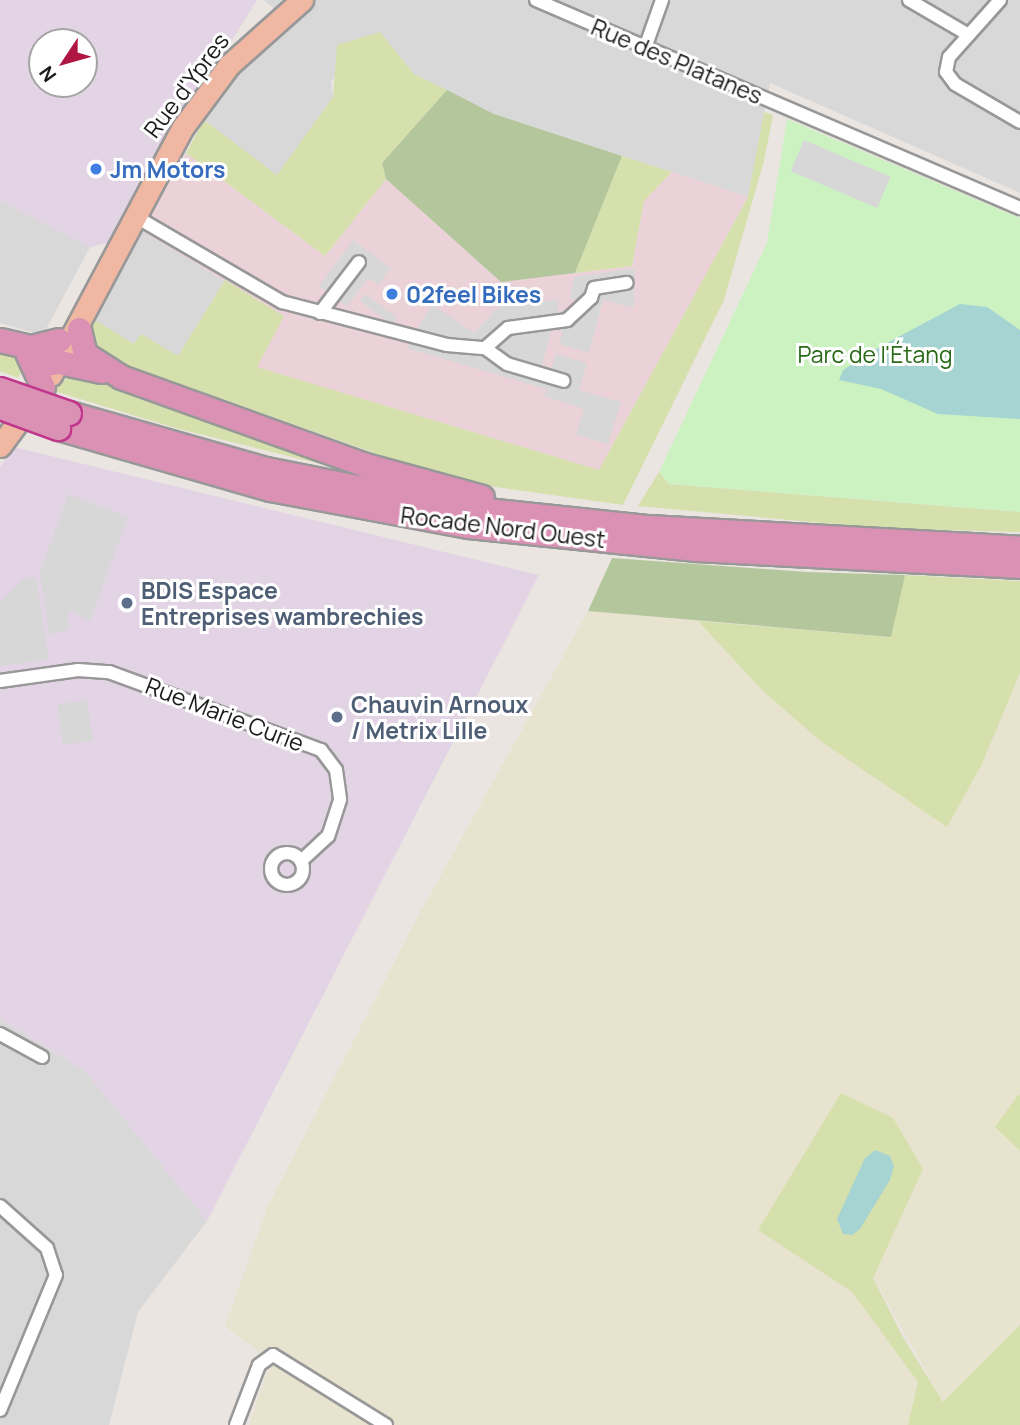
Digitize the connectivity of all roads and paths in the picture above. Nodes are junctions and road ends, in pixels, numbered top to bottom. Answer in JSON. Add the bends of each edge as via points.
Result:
{"nodes":[{"id":1,"x":302,"y":0,"type":"edge"},
{"id":2,"x":536,"y":0,"type":"edge"},
{"id":3,"x":662,"y":0,"type":"edge"},
{"id":4,"x":909,"y":0,"type":"edge"},
{"id":5,"x":1000,"y":0,"type":"edge"},
{"id":6,"x":967,"y":34,"type":"junction"},
{"id":7,"x":645,"y":48,"type":"junction"},
{"id":8,"x":1020,"y":122,"type":"edge"},
{"id":9,"x":1020,"y":208,"type":"edge"},
{"id":10,"x":133,"y":215,"type":"junction"},
{"id":11,"x":359,"y":262,"type":"dead end"},
{"id":12,"x":627,"y":284,"type":"dead end"},
{"id":13,"x":93,"y":292,"type":"junction"},
{"id":14,"x":320,"y":313,"type":"junction"},
{"id":15,"x":79,"y":329,"type":"junction"},
{"id":16,"x":9,"y":343,"type":"edge"},
{"id":17,"x":485,"y":348,"type":"junction"},
{"id":18,"x":47,"y":365,"type":"junction"},
{"id":19,"x":121,"y":377,"type":"junction"},
{"id":20,"x":564,"y":381,"type":"dead end"},
{"id":21,"x":0,"y":389,"type":"edge"},
{"id":22,"x":0,"y":407,"type":"edge"},
{"id":23,"x":0,"y":418,"type":"edge"},
{"id":24,"x":63,"y":420,"type":"junction"},
{"id":25,"x":0,"y":446,"type":"edge"},
{"id":26,"x":581,"y":527,"type":"junction"},
{"id":27,"x":646,"y":536,"type":"junction"},
{"id":28,"x":1020,"y":548,"type":"edge"},
{"id":29,"x":1020,"y":566,"type":"edge"},
{"id":30,"x":0,"y":681,"type":"edge"},
{"id":31,"x":301,"y":861,"type":"dead end"},
{"id":32,"x":0,"y":1034,"type":"edge"},
{"id":33,"x":43,"y":1057,"type":"dead end"},
{"id":34,"x":0,"y":1206,"type":"edge"},
{"id":35,"x":0,"y":1410,"type":"edge"},
{"id":36,"x":236,"y":1425,"type":"edge"},
{"id":37,"x":386,"y":1425,"type":"edge"}],
"edges":[{"from":1,"to":10,"type":"main road","name":"Rue d'Ypres","via":[[222,72],[172,143]]},
{"from":2,"to":7,"type":"street","name":"Rue des Platanes"},
{"from":3,"to":7,"type":"street"},
{"from":4,"to":6,"type":"street"},
{"from":5,"to":6,"type":"street"},
{"from":6,"to":8,"type":"street","via":[[946,62],[947,77]]},
{"from":7,"to":9,"type":"street","name":"Rue des Platanes"},
{"from":10,"to":13,"type":"main road","name":"Rue d'Ypres"},
{"from":10,"to":14,"type":"street","via":[[282,302]]},
{"from":11,"to":14,"type":"street"},
{"from":12,"to":17,"type":"street","via":[[594,288],[591,298],[567,320],[508,328]]},
{"from":13,"to":15,"type":"main road","name":"Rue d'Ypres"},
{"from":13,"to":18,"type":"main road","name":"Rue d'Ypres"},
{"from":14,"to":17,"type":"street","via":[[447,345]]},
{"from":15,"to":18,"type":"main road","name":"Rue d'Ypres"},
{"from":15,"to":19,"type":"highway","via":[[85,354]]},
{"from":16,"to":18,"type":"highway"},
{"from":16,"to":18,"type":"highway"},
{"from":17,"to":20,"type":"street","via":[[507,364]]},
{"from":18,"to":19,"type":"highway"},
{"from":18,"to":23,"type":"main road","name":"Rue d'Ypres"},
{"from":18,"to":25,"type":"main road","name":"Rue d'Ypres"},
{"from":19,"to":26,"type":"highway","via":[[365,465]]},
{"from":21,"to":24,"type":"highway","name":"Rocade Nord Ouest","bridge":true},
{"from":22,"to":24,"type":"highway","name":"Rocade Nord Ouest","bridge":true},
{"from":24,"to":26,"type":"highway","name":"Rocade Nord Ouest","via":[[168,463],[301,495],[432,521]]},
{"from":26,"to":27,"type":"highway","name":"Rocade Nord Ouest"},
{"from":27,"to":28,"type":"highway","name":"Rocade Nord Ouest"},
{"from":27,"to":29,"type":"highway","name":"Rocade Nord Ouest"},
{"from":30,"to":31,"type":"street","name":"Rue Marie Curie","via":[[78,670],[109,672],[321,750],[336,769],[340,800],[328,836]]},
{"from":32,"to":33,"type":"street"},
{"from":34,"to":35,"type":"street","via":[[47,1248],[56,1275]]},
{"from":36,"to":37,"type":"street","via":[[259,1365],[272,1355]]}]}
